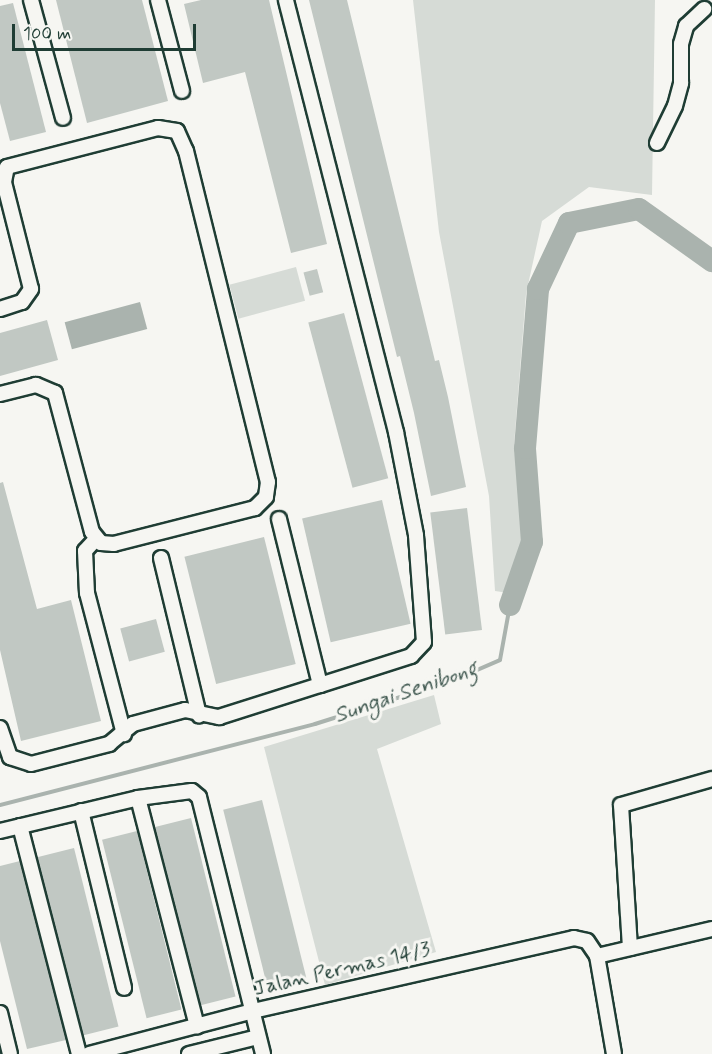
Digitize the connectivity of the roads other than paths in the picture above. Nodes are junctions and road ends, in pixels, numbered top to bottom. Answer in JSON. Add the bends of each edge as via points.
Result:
{"nodes":[{"id":1,"x":32,"y":0,"type":"edge"},
{"id":2,"x":158,"y":0,"type":"edge"},
{"id":3,"x":286,"y":0,"type":"edge"},
{"id":4,"x":703,"y":4,"type":"edge"},
{"id":5,"x":712,"y":21,"type":"edge"},
{"id":6,"x":182,"y":91,"type":"dead end"},
{"id":7,"x":63,"y":118,"type":"dead end"},
{"id":8,"x":657,"y":143,"type":"dead end"},
{"id":9,"x":0,"y":309,"type":"edge"},
{"id":10,"x":0,"y":394,"type":"edge"},
{"id":11,"x":279,"y":519,"type":"dead end"},
{"id":12,"x":96,"y":539,"type":"junction"},
{"id":13,"x":160,"y":558,"type":"dead end"},
{"id":14,"x":320,"y":686,"type":"junction"},
{"id":15,"x":199,"y":715,"type":"junction"},
{"id":16,"x":0,"y":728,"type":"edge"},
{"id":17,"x":124,"y":734,"type":"junction"},
{"id":18,"x":712,"y":779,"type":"edge"},
{"id":19,"x":138,"y":798,"type":"junction"},
{"id":20,"x":81,"y":812,"type":"junction"},
{"id":21,"x":20,"y":826,"type":"junction"},
{"id":22,"x":0,"y":831,"type":"edge"},
{"id":23,"x":712,"y":929,"type":"edge"},
{"id":24,"x":630,"y":948,"type":"junction"},
{"id":25,"x":597,"y":956,"type":"junction"},
{"id":26,"x":124,"y":988,"type":"dead end"},
{"id":27,"x":253,"y":1011,"type":"junction"},
{"id":28,"x":0,"y":1013,"type":"edge"},
{"id":29,"x":197,"y":1026,"type":"junction"},
{"id":30,"x":258,"y":1037,"type":"junction"},
{"id":31,"x":203,"y":1052,"type":"edge"},
{"id":32,"x":10,"y":1054,"type":"edge"},
{"id":33,"x":79,"y":1054,"type":"edge"},
{"id":34,"x":89,"y":1054,"type":"edge"},
{"id":35,"x":189,"y":1054,"type":"edge"},
{"id":36,"x":263,"y":1054,"type":"edge"},
{"id":37,"x":614,"y":1054,"type":"edge"}],
"edges":[{"from":1,"to":7,"type":"street"},
{"from":2,"to":6,"type":"street"},
{"from":3,"to":14,"type":"street","via":[[396,432],[416,535],[426,628],[423,645],[411,656]]},
{"from":4,"to":5,"type":"street"},
{"from":4,"to":8,"type":"street","via":[[686,26],[681,44],[681,83]]},
{"from":9,"to":12,"type":"street","via":[[22,302],[31,289],[4,182],[7,166],[158,128],[177,131],[186,151],[268,490],[255,508],[114,544]]},
{"from":10,"to":12,"type":"street","via":[[36,384],[55,393]]},
{"from":11,"to":14,"type":"street"},
{"from":12,"to":17,"type":"street","via":[[85,551],[87,593]]},
{"from":13,"to":15,"type":"street"},
{"from":14,"to":15,"type":"street","via":[[219,717]]},
{"from":15,"to":17,"type":"street","via":[[185,710],[133,724]]},
{"from":16,"to":17,"type":"street","via":[[8,754],[27,765],[110,744]]},
{"from":18,"to":24,"type":"street","via":[[621,805]]},
{"from":19,"to":20,"type":"street"},
{"from":19,"to":27,"type":"street","via":[[183,790],[199,797]]},
{"from":19,"to":29,"type":"street"},
{"from":20,"to":21,"type":"street"},
{"from":20,"to":26,"type":"street"},
{"from":21,"to":22,"type":"street"},
{"from":21,"to":33,"type":"street"},
{"from":23,"to":24,"type":"street"},
{"from":24,"to":25,"type":"street"},
{"from":25,"to":27,"type":"street","name":"Jalan Permas 14/3","via":[[587,941],[574,938]]},
{"from":25,"to":37,"type":"street"},
{"from":27,"to":29,"type":"street","name":"Jalan Permas 14/3"},
{"from":27,"to":30,"type":"street"},
{"from":28,"to":32,"type":"street"},
{"from":29,"to":34,"type":"street","name":"Jalan Permas 14/3"},
{"from":30,"to":31,"type":"street"},
{"from":30,"to":36,"type":"street"},
{"from":31,"to":35,"type":"street"}]}
